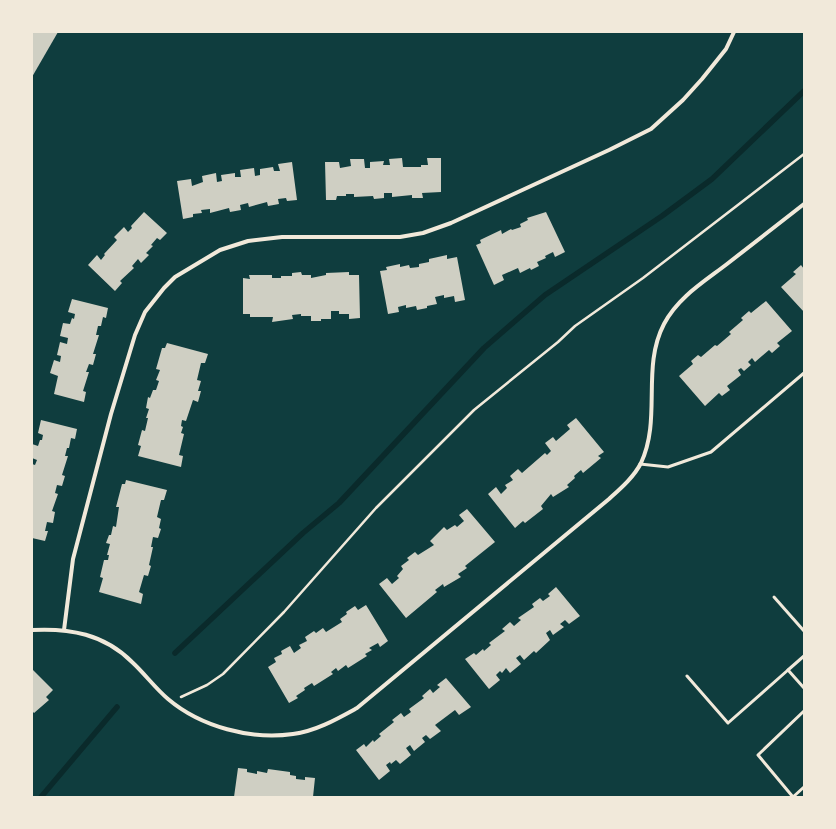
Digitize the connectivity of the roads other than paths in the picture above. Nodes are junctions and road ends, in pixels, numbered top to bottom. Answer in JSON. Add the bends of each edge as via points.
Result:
{"nodes":[{"id":1,"x":734,"y":32,"type":"edge"},
{"id":2,"x":804,"y":204,"type":"edge"},
{"id":3,"x":804,"y":373,"type":"edge"},
{"id":4,"x":640,"y":464,"type":"junction"},
{"id":5,"x":774,"y":597,"type":"dead end"},
{"id":6,"x":32,"y":630,"type":"edge"},
{"id":7,"x":64,"y":630,"type":"junction"},
{"id":8,"x":804,"y":631,"type":"edge"},
{"id":9,"x":804,"y":656,"type":"edge"},
{"id":10,"x":788,"y":670,"type":"junction"},
{"id":11,"x":686,"y":676,"type":"dead end"},
{"id":12,"x":804,"y":688,"type":"edge"},
{"id":13,"x":804,"y":711,"type":"edge"},
{"id":14,"x":804,"y":787,"type":"edge"}],
"edges":[{"from":1,"to":7,"type":"street","via":[[726,49],[702,78],[683,100],[651,129],[451,223],[423,233],[400,237],[282,237],[248,241],[220,250],[175,277],[145,312],[135,335],[111,414],[73,559]]},
{"from":2,"to":4,"type":"street","via":[[691,292],[672,310],[660,333],[652,362],[652,423]]},
{"from":3,"to":4,"type":"lane","via":[[710,452],[668,467]]},
{"from":4,"to":7,"type":"street","via":[[609,499],[357,708],[337,719],[294,734],[249,734],[206,722],[172,703],[118,650],[88,635]]},
{"from":5,"to":8,"type":"lane"},
{"from":6,"to":7,"type":"street"},
{"from":9,"to":10,"type":"lane"},
{"from":10,"to":11,"type":"lane","via":[[728,723]]},
{"from":10,"to":12,"type":"lane"},
{"from":13,"to":14,"type":"lane","via":[[758,755],[793,796]]}]}
